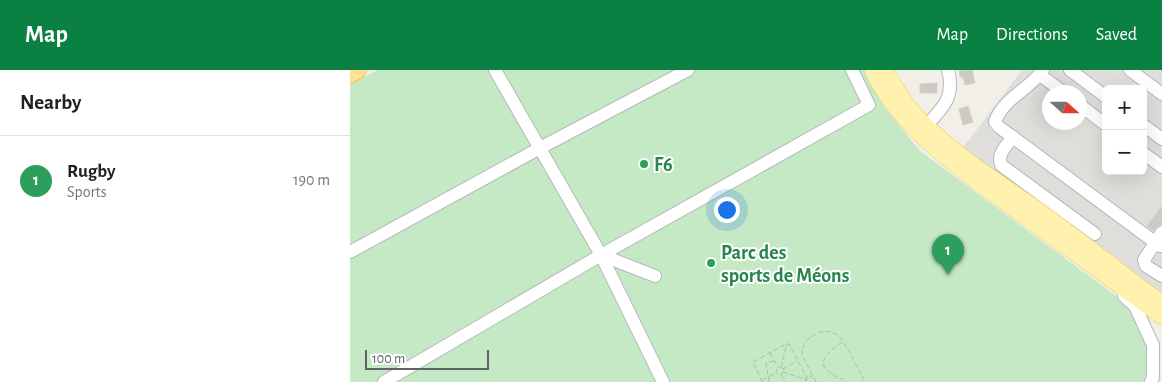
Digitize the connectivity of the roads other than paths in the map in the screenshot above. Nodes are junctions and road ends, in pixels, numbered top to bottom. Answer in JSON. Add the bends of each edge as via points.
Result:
{"nodes":[{"id":1,"x":357,"y":70,"type":"edge"},
{"id":2,"x":495,"y":70,"type":"edge"},
{"id":3,"x":688,"y":70,"type":"edge"},
{"id":4,"x":852,"y":70,"type":"edge"},
{"id":5,"x":872,"y":70,"type":"edge"},
{"id":6,"x":886,"y":70,"type":"edge"},
{"id":7,"x":948,"y":70,"type":"edge"},
{"id":8,"x":1070,"y":70,"type":"edge"},
{"id":9,"x":1130,"y":70,"type":"edge"},
{"id":10,"x":1042,"y":73,"type":"edge"},
{"id":11,"x":350,"y":74,"type":"edge"},
{"id":12,"x":1055,"y":85,"type":"edge"},
{"id":13,"x":1162,"y":94,"type":"edge"},
{"id":14,"x":1102,"y":95,"type":"edge"},
{"id":15,"x":1102,"y":101,"type":"edge"},
{"id":16,"x":1087,"y":110,"type":"edge"},
{"id":17,"x":1092,"y":114,"type":"junction"},
{"id":18,"x":1102,"y":121,"type":"edge"},
{"id":19,"x":927,"y":126,"type":"junction"},
{"id":20,"x":1147,"y":128,"type":"edge"},
{"id":21,"x":1013,"y":138,"type":"junction"},
{"id":22,"x":1162,"y":139,"type":"edge"},
{"id":23,"x":540,"y":148,"type":"junction"},
{"id":24,"x":1147,"y":156,"type":"edge"},
{"id":25,"x":1162,"y":167,"type":"edge"},
{"id":26,"x":1095,"y":234,"type":"dead end"},
{"id":27,"x":1159,"y":240,"type":"edge"},
{"id":28,"x":350,"y":252,"type":"edge"},
{"id":29,"x":600,"y":255,"type":"junction"},
{"id":30,"x":1093,"y":266,"type":"junction"},
{"id":31,"x":655,"y":276,"type":"dead end"},
{"id":32,"x":1162,"y":276,"type":"edge"},
{"id":33,"x":1162,"y":303,"type":"edge"},
{"id":34,"x":1162,"y":317,"type":"edge"},
{"id":35,"x":384,"y":382,"type":"edge"},
{"id":36,"x":663,"y":382,"type":"edge"},
{"id":37,"x":1151,"y":382,"type":"edge"}],
"edges":[{"from":1,"to":11,"type":"highway"},
{"from":2,"to":23,"type":"street"},
{"from":3,"to":23,"type":"street"},
{"from":4,"to":29,"type":"street","via":[[869,105]]},
{"from":5,"to":30,"type":"main road","via":[[894,107],[942,154]]},
{"from":6,"to":19,"type":"main road","via":[[903,98]]},
{"from":7,"to":19,"type":"street","via":[[951,81],[949,97]]},
{"from":8,"to":14,"type":"street"},
{"from":9,"to":13,"type":"street"},
{"from":10,"to":12,"type":"street"},
{"from":10,"to":21,"type":"street","via":[[1006,103],[998,114],[995,122]]},
{"from":15,"to":17,"type":"street"},
{"from":16,"to":17,"type":"street"},
{"from":17,"to":18,"type":"street"},
{"from":19,"to":33,"type":"main road","via":[[995,181]]},
{"from":20,"to":22,"type":"street"},
{"from":21,"to":26,"type":"street","via":[[1001,153],[1001,165]]},
{"from":21,"to":27,"type":"street"},
{"from":23,"to":28,"type":"street"},
{"from":23,"to":29,"type":"street"},
{"from":24,"to":25,"type":"street"},
{"from":27,"to":32,"type":"street","via":[[1144,260],[1146,266]]},
{"from":29,"to":31,"type":"street"},
{"from":29,"to":35,"type":"street"},
{"from":29,"to":36,"type":"street"},
{"from":30,"to":34,"type":"main road"},
{"from":30,"to":37,"type":"street","via":[[1135,306],[1153,345]]}]}
